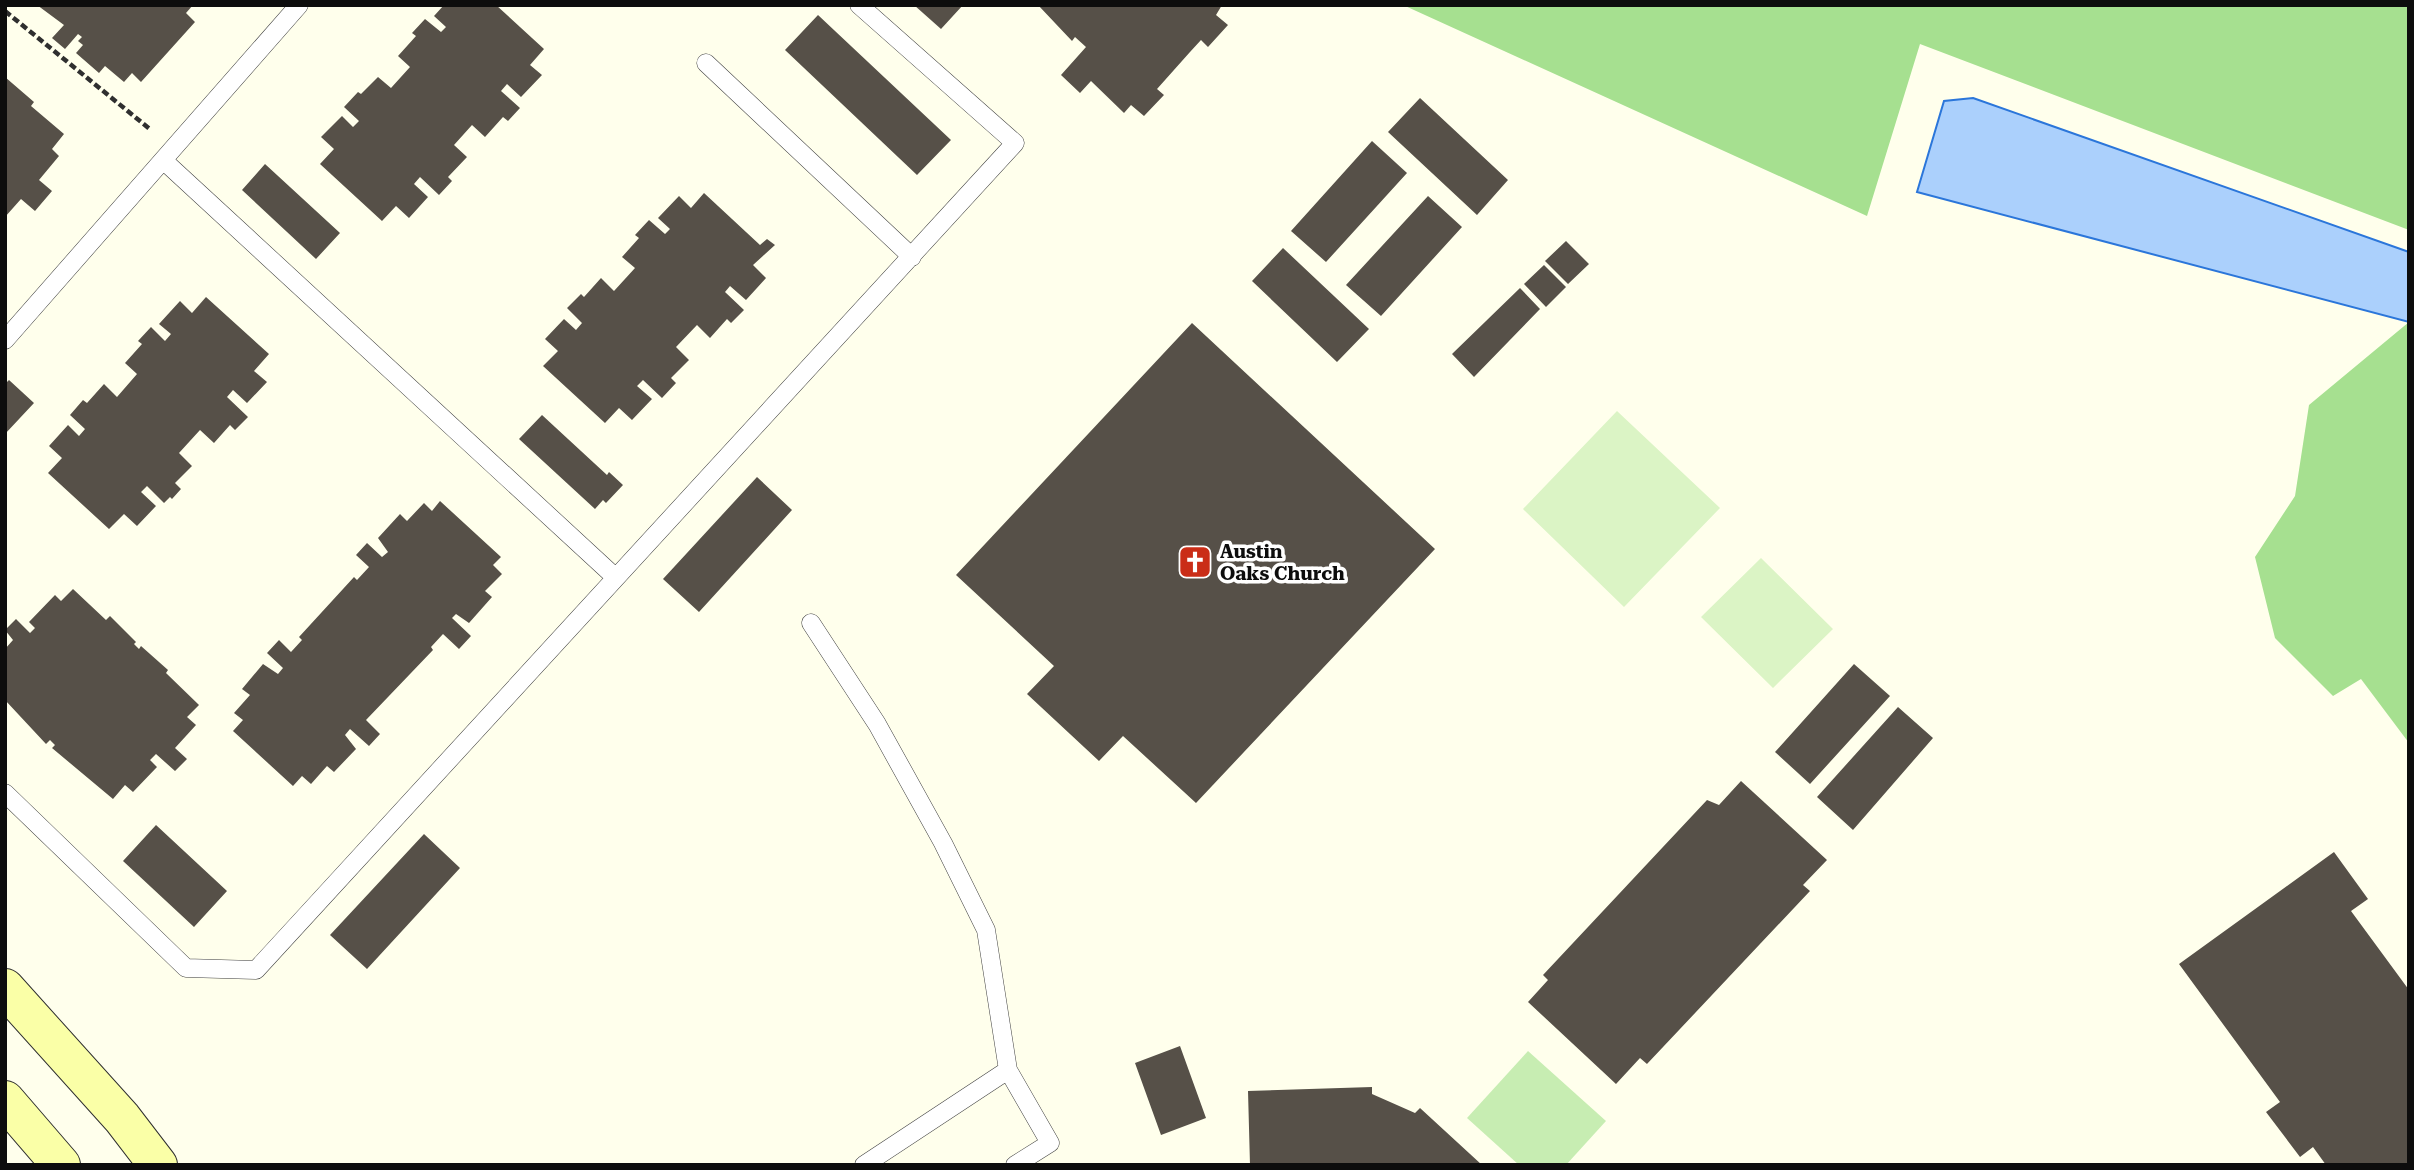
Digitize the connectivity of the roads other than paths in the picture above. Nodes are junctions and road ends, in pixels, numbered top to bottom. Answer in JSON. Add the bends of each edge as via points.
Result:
{"nodes":[{"id":1,"x":299,"y":5,"type":"edge"},
{"id":2,"x":859,"y":5,"type":"edge"},
{"id":3,"x":706,"y":63,"type":"dead end"},
{"id":4,"x":168,"y":154,"type":"junction"},
{"id":5,"x":912,"y":257,"type":"junction"},
{"id":6,"x":5,"y":340,"type":"edge"},
{"id":7,"x":615,"y":577,"type":"junction"},
{"id":8,"x":811,"y":623,"type":"dead end"},
{"id":9,"x":5,"y":793,"type":"edge"},
{"id":10,"x":5,"y":988,"type":"edge"},
{"id":11,"x":1008,"y":1070,"type":"junction"},
{"id":12,"x":5,"y":1100,"type":"edge"},
{"id":13,"x":61,"y":1165,"type":"edge"},
{"id":14,"x":158,"y":1165,"type":"edge"},
{"id":15,"x":863,"y":1165,"type":"edge"},
{"id":16,"x":1015,"y":1165,"type":"edge"}],
"edges":[{"from":1,"to":4,"type":"lane"},
{"from":2,"to":5,"type":"lane","via":[[1015,143]]},
{"from":3,"to":5,"type":"lane"},
{"from":4,"to":6,"type":"lane"},
{"from":4,"to":7,"type":"lane"},
{"from":5,"to":7,"type":"lane"},
{"from":7,"to":9,"type":"lane","via":[[256,970],[186,968]]},
{"from":8,"to":11,"type":"lane","via":[[877,724],[986,930]]},
{"from":10,"to":14,"type":"street"},
{"from":11,"to":15,"type":"lane"},
{"from":11,"to":16,"type":"lane","via":[[1050,1143]]},
{"from":12,"to":13,"type":"street"}]}
